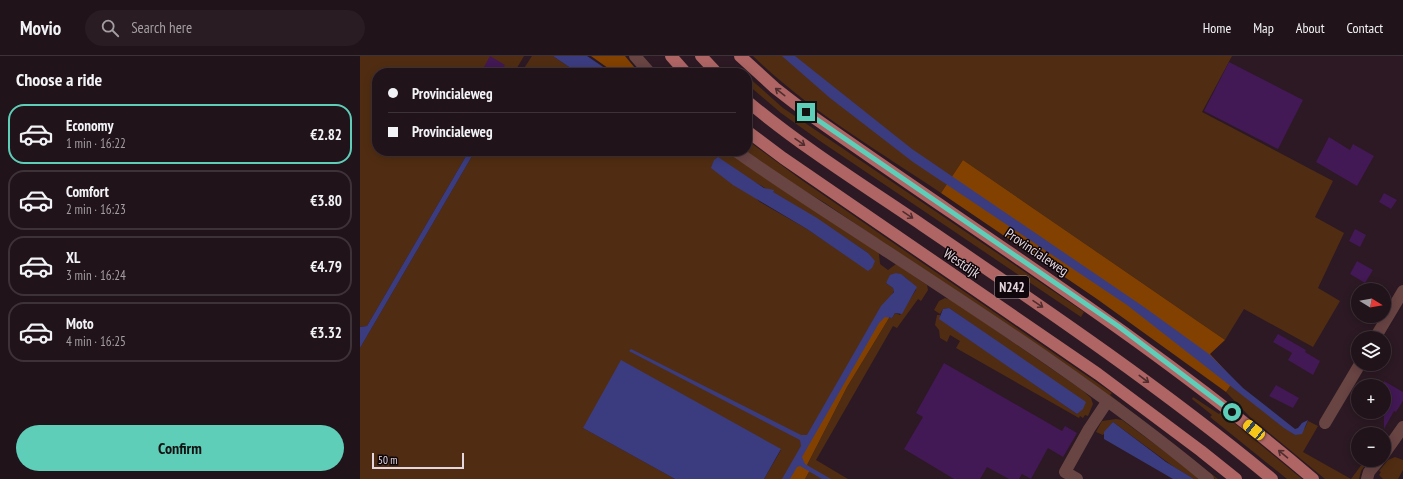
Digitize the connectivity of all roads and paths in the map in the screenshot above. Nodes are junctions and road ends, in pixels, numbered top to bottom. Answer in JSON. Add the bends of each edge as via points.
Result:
{"nodes":[{"id":1,"x":635,"y":56,"type":"edge"},
{"id":2,"x":671,"y":56,"type":"edge"},
{"id":3,"x":701,"y":56,"type":"edge"},
{"id":4,"x":740,"y":56,"type":"edge"},
{"id":5,"x":646,"y":68,"type":"edge"},
{"id":6,"x":682,"y":68,"type":"edge"},
{"id":7,"x":712,"y":68,"type":"edge"},
{"id":8,"x":752,"y":105,"type":"edge"},
{"id":9,"x":752,"y":135,"type":"edge"},
{"id":10,"x":744,"y":156,"type":"edge"},
{"id":11,"x":1403,"y":291,"type":"edge"},
{"id":12,"x":1379,"y":331,"type":"edge"},
{"id":13,"x":1356,"y":371,"type":"edge"},
{"id":14,"x":1107,"y":402,"type":"junction"},
{"id":15,"x":1325,"y":423,"type":"dead end"},
{"id":16,"x":1403,"y":427,"type":"edge"},
{"id":17,"x":1391,"y":444,"type":"edge"},
{"id":18,"x":1374,"y":467,"type":"edge"},
{"id":19,"x":1077,"y":479,"type":"edge"},
{"id":20,"x":1208,"y":479,"type":"edge"},
{"id":21,"x":1236,"y":479,"type":"edge"},
{"id":22,"x":1272,"y":479,"type":"edge"},
{"id":23,"x":1313,"y":479,"type":"edge"},
{"id":24,"x":1367,"y":479,"type":"edge"}],
"edges":[{"from":1,"to":5,"type":"street"},
{"from":2,"to":6,"type":"main road"},
{"from":3,"to":7,"type":"main road"},
{"from":23,"to":4,"type":"main road","name":"Provincialeweg","number":"N242","one_way":true,"via":[[1155,353],[812,116],[775,88]]},
{"from":8,"to":22,"type":"main road","number":"N242","one_way":true,"via":[[803,144],[1099,346],[1198,419]]},
{"from":9,"to":21,"type":"main road","name":"Westdijk","via":[[1098,374]]},
{"from":10,"to":14,"type":"street","via":[[947,291]]},
{"from":11,"to":12,"type":"street"},
{"from":13,"to":15,"type":"street"},
{"from":14,"to":19,"type":"street","via":[[1088,429],[1065,472]]},
{"from":14,"to":20,"type":"street"},
{"from":16,"to":17,"type":"street"},
{"from":18,"to":24,"type":"street"}]}
